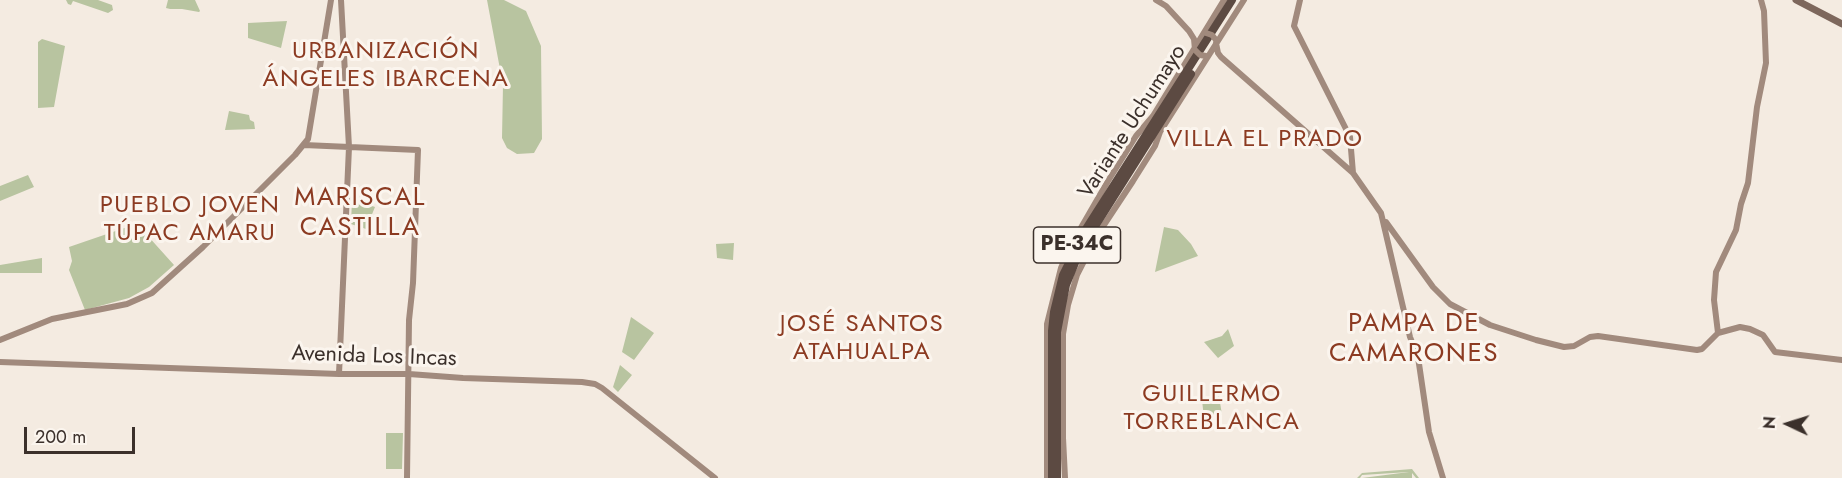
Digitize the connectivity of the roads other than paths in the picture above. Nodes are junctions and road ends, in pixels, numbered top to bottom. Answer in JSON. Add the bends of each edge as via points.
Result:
{"nodes":[{"id":1,"x":331,"y":0,"type":"edge"},
{"id":2,"x":341,"y":0,"type":"edge"},
{"id":3,"x":1156,"y":0,"type":"edge"},
{"id":4,"x":1224,"y":0,"type":"edge"},
{"id":5,"x":1232,"y":0,"type":"edge"},
{"id":6,"x":1238,"y":0,"type":"edge"},
{"id":7,"x":1244,"y":0,"type":"edge"},
{"id":8,"x":1300,"y":0,"type":"edge"},
{"id":9,"x":1761,"y":0,"type":"edge"},
{"id":10,"x":1796,"y":0,"type":"edge"},
{"id":11,"x":1842,"y":24,"type":"edge"},
{"id":12,"x":1189,"y":31,"type":"junction"},
{"id":13,"x":1205,"y":33,"type":"junction"},
{"id":14,"x":1216,"y":42,"type":"junction"},
{"id":15,"x":1195,"y":49,"type":"junction"},
{"id":16,"x":1207,"y":56,"type":"junction"},
{"id":17,"x":1221,"y":57,"type":"junction"},
{"id":18,"x":1152,"y":116,"type":"junction"},
{"id":19,"x":1160,"y":132,"type":"junction"},
{"id":20,"x":304,"y":146,"type":"junction"},
{"id":21,"x":349,"y":147,"type":"junction"},
{"id":22,"x":1353,"y":173,"type":"junction"},
{"id":23,"x":1106,"y":198,"type":"junction"},
{"id":24,"x":1102,"y":215,"type":"junction"},
{"id":25,"x":1384,"y":222,"type":"junction"},
{"id":26,"x":1718,"y":333,"type":"junction"},
{"id":27,"x":0,"y":340,"type":"edge"},
{"id":28,"x":1842,"y":360,"type":"edge"},
{"id":29,"x":0,"y":362,"type":"edge"},
{"id":30,"x":339,"y":374,"type":"junction"},
{"id":31,"x":409,"y":374,"type":"junction"},
{"id":32,"x":1057,"y":436,"type":"junction"},
{"id":33,"x":407,"y":478,"type":"edge"},
{"id":34,"x":715,"y":478,"type":"edge"},
{"id":35,"x":1047,"y":478,"type":"edge"},
{"id":36,"x":1052,"y":478,"type":"edge"},
{"id":37,"x":1057,"y":478,"type":"edge"},
{"id":38,"x":1064,"y":478,"type":"edge"},
{"id":39,"x":1443,"y":478,"type":"edge"}],
"edges":[{"from":1,"to":20,"type":"street"},
{"from":2,"to":21,"type":"street"},
{"from":3,"to":12,"type":"street"},
{"from":4,"to":13,"type":"street"},
{"from":5,"to":23,"type":"highway","name":"Variante Uchumayo","number":"PE-34C"},
{"from":6,"to":24,"type":"highway","name":"Variante Uchumayo","number":"PE-34C"},
{"from":7,"to":14,"type":"street"},
{"from":8,"to":22,"type":"street","via":[[1293,26],[1350,137]]},
{"from":9,"to":26,"type":"street","via":[[1766,63],[1748,183],[1736,230],[1716,272]]},
{"from":10,"to":11,"type":"main road"},
{"from":12,"to":13,"type":"street","via":[[1196,35]]},
{"from":12,"to":15,"type":"street"},
{"from":13,"to":14,"type":"street","bridge":true},
{"from":13,"to":15,"type":"street"},
{"from":14,"to":16,"type":"street"},
{"from":14,"to":17,"type":"street"},
{"from":15,"to":16,"type":"street","bridge":true},
{"from":15,"to":18,"type":"street"},
{"from":16,"to":17,"type":"street"},
{"from":16,"to":19,"type":"street"},
{"from":17,"to":22,"type":"street"},
{"from":18,"to":23,"type":"highway"},
{"from":18,"to":35,"type":"street","via":[[1132,142],[1071,245],[1057,280],[1047,324]]},
{"from":19,"to":24,"type":"highway","via":[[1120,195]]},
{"from":19,"to":38,"type":"street","via":[[1155,146],[1088,250],[1073,286],[1063,334]]},
{"from":20,"to":21,"type":"street"},
{"from":20,"to":27,"type":"street","via":[[203,248],[152,293],[127,304],[52,319]]},
{"from":21,"to":30,"type":"street"},
{"from":21,"to":31,"type":"street","via":[[418,150]]},
{"from":22,"to":25,"type":"street"},
{"from":23,"to":36,"type":"highway","name":"Variante Uchumayo","number":"PE-34C","via":[[1071,256],[1054,312]]},
{"from":24,"to":32,"type":"highway","name":"Variante Uchumayo","number":"PE-34C","via":[[1077,258],[1062,303],[1057,332]]},
{"from":25,"to":26,"type":"street","via":[[1450,304],[1490,325],[1564,347],[1598,336],[1697,350]]},
{"from":25,"to":39,"type":"street","via":[[1418,357],[1429,432]]},
{"from":26,"to":28,"type":"street","via":[[1733,328],[1750,329],[1762,335],[1775,352]]},
{"from":29,"to":30,"type":"street","name":"Avenida Los Incas"},
{"from":30,"to":31,"type":"street","name":"Avenida Los Incas"},
{"from":31,"to":33,"type":"street"},
{"from":31,"to":34,"type":"street","name":"Avenida Los Incas","via":[[595,384]]},
{"from":32,"to":37,"type":"highway","name":"Variante Uchumayo","number":"PE-34C"},
{"from":32,"to":38,"type":"highway"}]}
